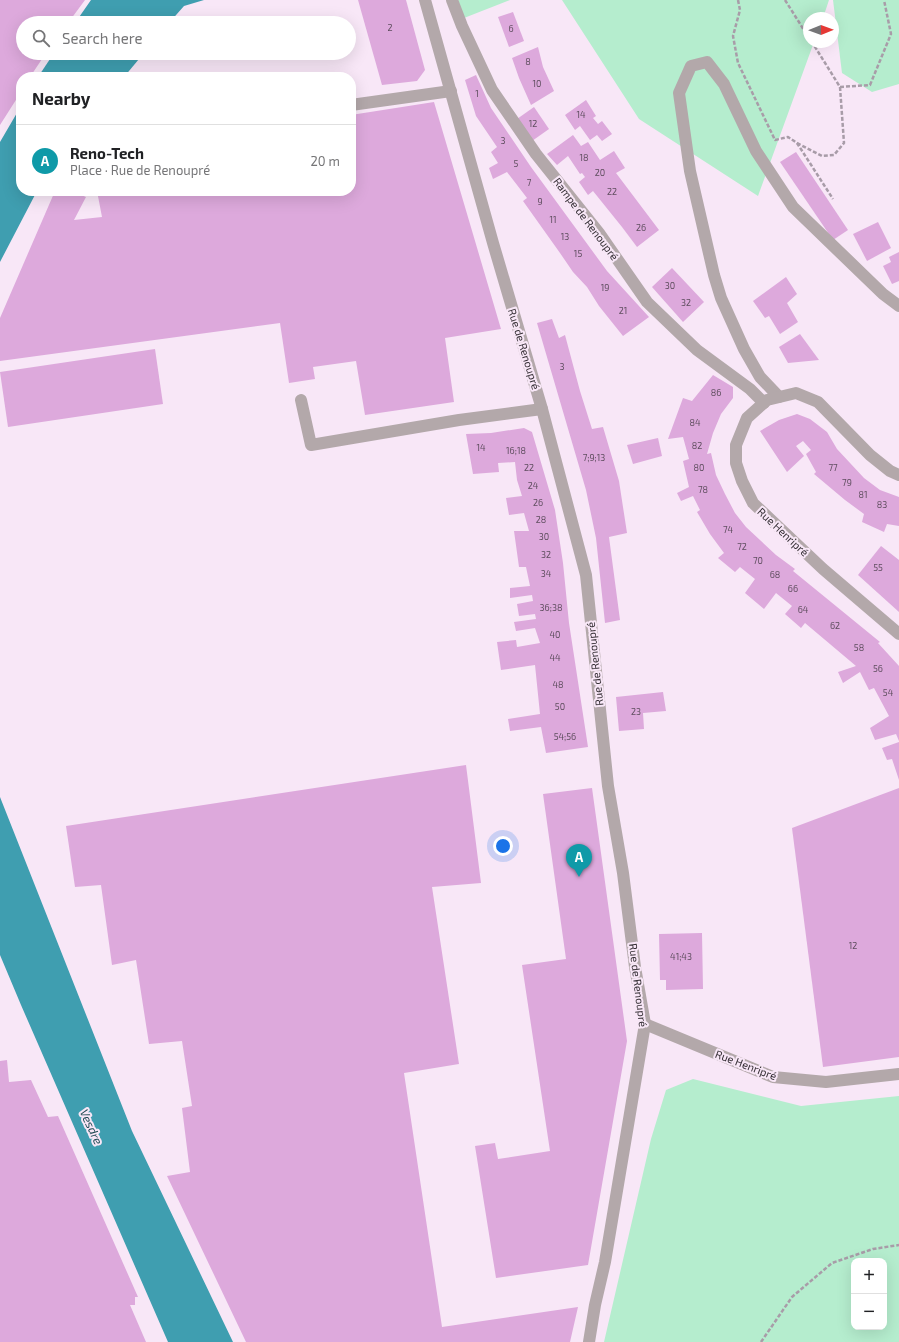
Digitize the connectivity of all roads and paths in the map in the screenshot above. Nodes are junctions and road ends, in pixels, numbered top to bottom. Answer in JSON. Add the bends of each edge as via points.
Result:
{"nodes":[{"id":1,"x":425,"y":0,"type":"edge"},
{"id":2,"x":452,"y":0,"type":"edge"},
{"id":3,"x":738,"y":0,"type":"edge"},
{"id":4,"x":785,"y":0,"type":"edge"},
{"id":5,"x":884,"y":0,"type":"edge"},
{"id":6,"x":803,"y":28,"type":"edge"},
{"id":7,"x":816,"y":48,"type":"edge"},
{"id":8,"x":840,"y":87,"type":"junction"},
{"id":9,"x":450,"y":91,"type":"junction"},
{"id":10,"x":356,"y":104,"type":"edge"},
{"id":11,"x":797,"y":143,"type":"junction"},
{"id":12,"x":833,"y":199,"type":"dead end"},
{"id":13,"x":899,"y":306,"type":"edge"},
{"id":14,"x":779,"y":397,"type":"junction"},
{"id":15,"x":301,"y":400,"type":"dead end"},
{"id":16,"x":764,"y":403,"type":"junction"},
{"id":17,"x":542,"y":409,"type":"junction"},
{"id":18,"x":899,"y":475,"type":"edge"},
{"id":19,"x":899,"y":634,"type":"edge"},
{"id":20,"x":645,"y":1024,"type":"junction"},
{"id":21,"x":899,"y":1074,"type":"edge"},
{"id":22,"x":899,"y":1245,"type":"edge"},
{"id":23,"x":589,"y":1342,"type":"edge"},
{"id":24,"x":762,"y":1342,"type":"edge"}],
"edges":[{"from":1,"to":9,"type":"street","name":"Rue de Renoupré"},
{"from":2,"to":16,"type":"street","name":"Rampe de Renoupré","via":[[492,90],[536,154],[599,233],[647,302],[697,350],[750,389]]},
{"from":3,"to":11,"type":"path","via":[[740,10],[733,36],[738,63],[775,140],[788,137]]},
{"from":4,"to":6,"type":"path"},
{"from":5,"to":8,"type":"path","via":[[891,34],[870,85]]},
{"from":7,"to":8,"type":"path"},
{"from":8,"to":11,"type":"path","via":[[844,143],[834,155],[822,156]]},
{"from":9,"to":10,"type":"street"},
{"from":9,"to":17,"type":"street","name":"Rue de Renoupré"},
{"from":11,"to":12,"type":"path"},
{"from":13,"to":14,"type":"street","via":[[883,294],[792,207],[756,151],[724,84],[707,62],[691,66],[679,93],[690,172],[714,275],[721,298],[744,349],[760,377]]},
{"from":14,"to":16,"type":"street","name":"Rue Henripré"},
{"from":14,"to":18,"type":"street","name":"Rue Henripré","via":[[796,393],[818,402],[870,455]]},
{"from":15,"to":17,"type":"street","via":[[311,445]]},
{"from":16,"to":19,"type":"street","name":"Rue Henripré","via":[[747,418],[736,445],[736,463],[753,504]]},
{"from":17,"to":20,"type":"street","name":"Rue de Renoupré","via":[[586,575],[608,786]]},
{"from":20,"to":21,"type":"street","name":"Rue Henripré","via":[[772,1077],[826,1082]]},
{"from":20,"to":23,"type":"street","name":"Rue de Renoupré"},
{"from":22,"to":24,"type":"path","via":[[873,1249],[832,1263],[792,1297]]}]}
